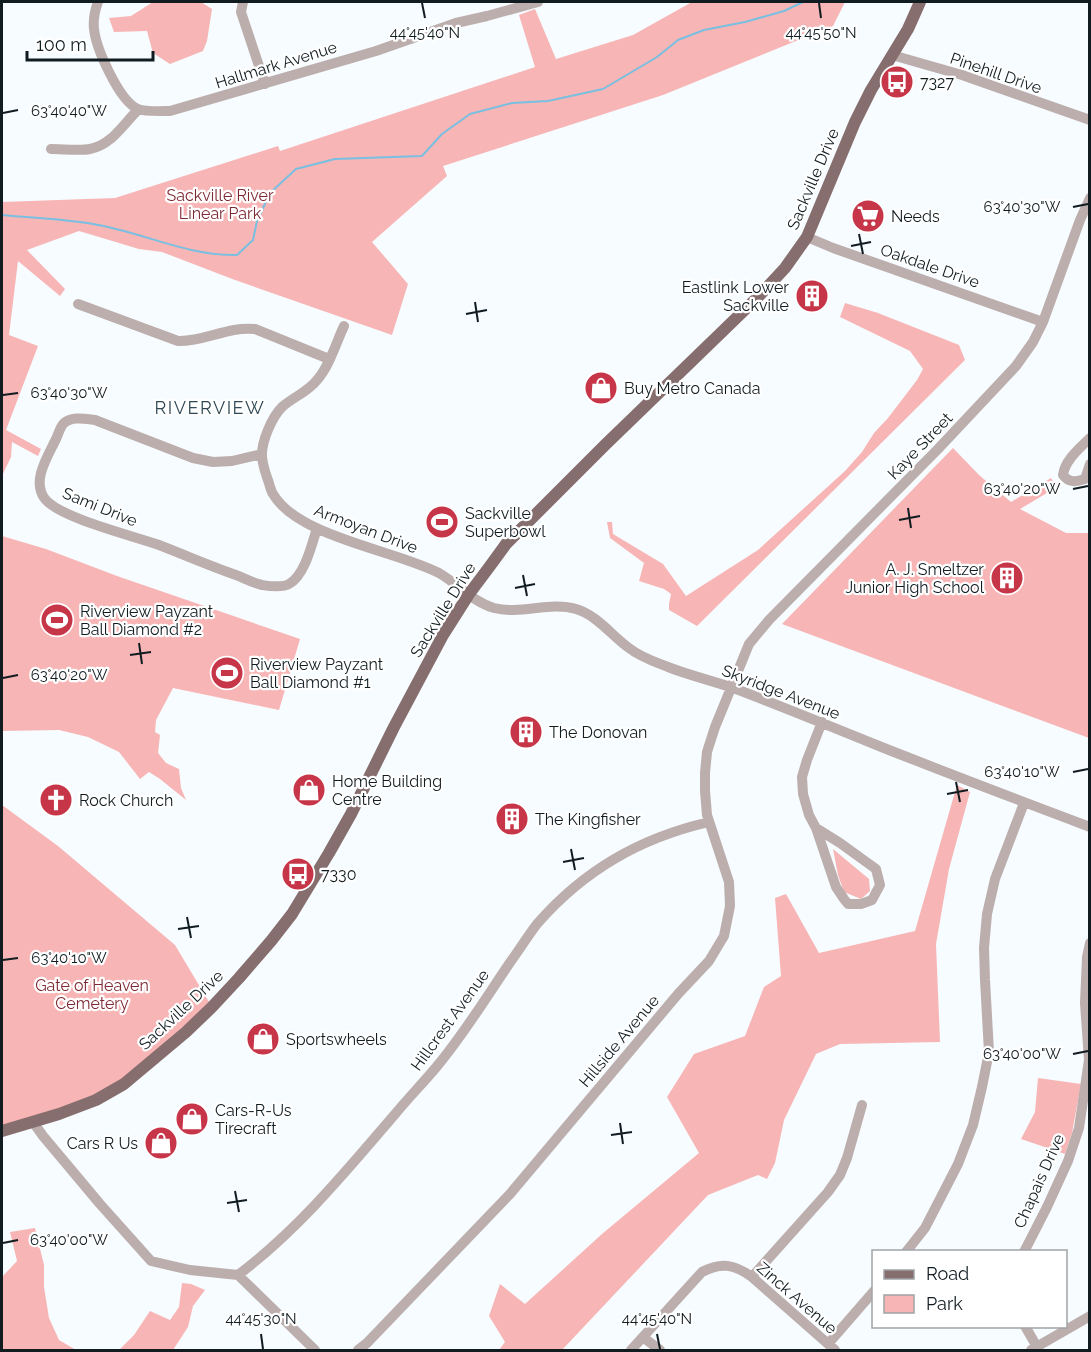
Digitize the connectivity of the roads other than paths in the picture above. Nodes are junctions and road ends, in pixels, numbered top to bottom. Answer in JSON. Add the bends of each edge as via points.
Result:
{"nodes":[{"id":1,"x":98,"y":2,"type":"edge"},
{"id":2,"x":243,"y":2,"type":"edge"},
{"id":3,"x":538,"y":2,"type":"edge"},
{"id":4,"x":920,"y":2,"type":"edge"},
{"id":5,"x":892,"y":55,"type":"junction"},
{"id":6,"x":265,"y":84,"type":"junction"},
{"id":7,"x":138,"y":110,"type":"junction"},
{"id":8,"x":1089,"y":120,"type":"edge"},
{"id":9,"x":51,"y":149,"type":"dead end"},
{"id":10,"x":1089,"y":198,"type":"edge"},
{"id":11,"x":807,"y":237,"type":"junction"},
{"id":12,"x":78,"y":304,"type":"dead end"},
{"id":13,"x":1043,"y":322,"type":"junction"},
{"id":14,"x":344,"y":326,"type":"dead end"},
{"id":15,"x":329,"y":359,"type":"junction"},
{"id":16,"x":1089,"y":438,"type":"edge"},
{"id":17,"x":262,"y":454,"type":"junction"},
{"id":18,"x":1089,"y":464,"type":"edge"},
{"id":19,"x":318,"y":528,"type":"junction"},
{"id":20,"x":469,"y":594,"type":"junction"},
{"id":21,"x":732,"y":688,"type":"junction"},
{"id":22,"x":822,"y":722,"type":"junction"},
{"id":23,"x":1024,"y":803,"type":"junction"},
{"id":24,"x":709,"y":822,"type":"junction"},
{"id":25,"x":1089,"y":827,"type":"edge"},
{"id":26,"x":816,"y":828,"type":"junction"},
{"id":27,"x":1089,"y":943,"type":"edge"},
{"id":28,"x":862,"y":1105,"type":"dead end"},
{"id":29,"x":33,"y":1122,"type":"junction"},
{"id":30,"x":1084,"y":1129,"type":"edge"},
{"id":31,"x":2,"y":1131,"type":"edge"},
{"id":32,"x":907,"y":1250,"type":"edge"},
{"id":33,"x":1025,"y":1250,"type":"edge"},
{"id":34,"x":238,"y":1275,"type":"junction"},
{"id":35,"x":752,"y":1276,"type":"junction"},
{"id":36,"x":872,"y":1292,"type":"edge"},
{"id":37,"x":1089,"y":1316,"type":"edge"},
{"id":38,"x":1026,"y":1328,"type":"edge"},
{"id":39,"x":644,"y":1338,"type":"junction"},
{"id":40,"x":831,"y":1347,"type":"edge"},
{"id":41,"x":1034,"y":1349,"type":"edge"},
{"id":42,"x":315,"y":1350,"type":"edge"},
{"id":43,"x":358,"y":1350,"type":"edge"},
{"id":44,"x":632,"y":1350,"type":"edge"},
{"id":45,"x":660,"y":1350,"type":"edge"}],
"edges":[{"from":1,"to":7,"type":"street","via":[[93,27],[98,47],[119,90]]},
{"from":2,"to":6,"type":"street","via":[[241,12]]},
{"from":3,"to":6,"type":"street","name":"Hallmark Avenue"},
{"from":4,"to":5,"type":"main road","name":"Sackville Drive"},
{"from":5,"to":8,"type":"street","name":"Pinehill Drive"},
{"from":5,"to":11,"type":"main road","name":"Sackville Drive","via":[[855,122]]},
{"from":6,"to":7,"type":"street","name":"Hallmark Avenue","via":[[170,111]]},
{"from":7,"to":9,"type":"street","via":[[101,146]]},
{"from":10,"to":13,"type":"street","name":"Kaye Street"},
{"from":11,"to":13,"type":"street","name":"Oakdale Drive"},
{"from":11,"to":20,"type":"main road","name":"Sackville Drive","via":[[758,297],[506,544]]},
{"from":12,"to":15,"type":"street","via":[[178,341],[238,328],[255,329]]},
{"from":13,"to":21,"type":"street","name":"Kaye Street","via":[[1016,366],[990,395],[755,636]]},
{"from":14,"to":15,"type":"street","name":"Armoyan Drive"},
{"from":15,"to":17,"type":"street","name":"Armoyan Drive","via":[[311,387],[282,408],[270,424]]},
{"from":16,"to":18,"type":"street","via":[[1068,460],[1063,475],[1074,482],[1084,479]]},
{"from":17,"to":19,"type":"street","name":"Armoyan Drive","via":[[273,494],[301,521]]},
{"from":17,"to":19,"type":"street","name":"Sami Drive","via":[[213,462],[95,420],[72,419],[64,423],[42,468],[40,485],[45,498],[57,508],[83,520],[262,585],[288,584],[299,574]]},
{"from":19,"to":20,"type":"street","name":"Armoyan Drive","via":[[432,570]]},
{"from":20,"to":21,"type":"street","name":"Skyridge Avenue","via":[[498,609],[575,608],[595,619],[637,654]]},
{"from":20,"to":29,"type":"main road","name":"Sackville Drive","via":[[443,635],[329,853],[292,914],[270,941],[212,1006],[124,1084],[96,1100]]},
{"from":21,"to":22,"type":"street","name":"Skyridge Avenue"},
{"from":21,"to":24,"type":"street","name":"Hillside Avenue","via":[[707,753],[705,791]]},
{"from":22,"to":23,"type":"street","name":"Skyridge Avenue"},
{"from":22,"to":26,"type":"street","via":[[802,777],[803,794]]},
{"from":23,"to":25,"type":"street","name":"Skyridge Avenue"},
{"from":23,"to":32,"type":"street","via":[[995,879],[987,914],[984,969],[989,1052],[973,1125],[925,1228]]},
{"from":24,"to":34,"type":"street","name":"Hillcrest Avenue","via":[[680,828],[623,853],[564,896],[537,925],[439,1065],[348,1170],[269,1250]]},
{"from":24,"to":43,"type":"street","name":"Hillside Avenue","via":[[729,882],[730,906],[724,936],[709,961],[510,1194]]},
{"from":26,"to":26,"type":"street","via":[[876,869],[880,885],[872,900],[861,904],[844,900]]},
{"from":27,"to":30,"type":"street","name":"Chapais Drive","via":[[1085,1003],[1089,1060]]},
{"from":28,"to":35,"type":"street","via":[[840,1175]]},
{"from":29,"to":31,"type":"main road","name":"Sackville Drive"},
{"from":29,"to":34,"type":"street","via":[[151,1261]]},
{"from":30,"to":33,"type":"street","name":"Chapais Drive"},
{"from":34,"to":42,"type":"street"},
{"from":35,"to":39,"type":"street","name":"Zinck Avenue","via":[[723,1265],[702,1272]]},
{"from":35,"to":40,"type":"street","name":"Zinck Avenue"},
{"from":36,"to":40,"type":"street"},
{"from":37,"to":41,"type":"street"},
{"from":38,"to":41,"type":"street"},
{"from":39,"to":44,"type":"street","name":"Zinck Avenue"},
{"from":39,"to":45,"type":"street"}]}
